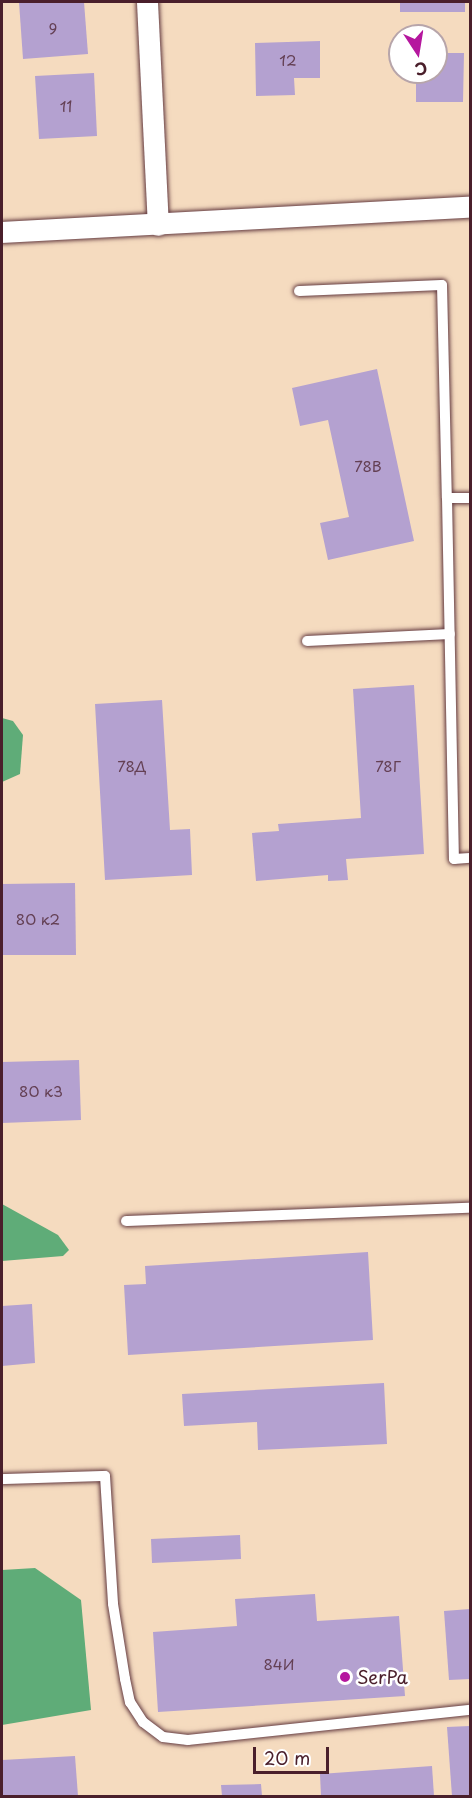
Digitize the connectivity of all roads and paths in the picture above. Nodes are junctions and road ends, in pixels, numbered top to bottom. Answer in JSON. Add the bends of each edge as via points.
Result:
{"nodes":[{"id":1,"x":147,"y":2,"type":"edge"},
{"id":2,"x":471,"y":207,"type":"edge"},
{"id":3,"x":158,"y":225,"type":"junction"},
{"id":4,"x":2,"y":232,"type":"edge"},
{"id":5,"x":299,"y":291,"type":"dead end"},
{"id":6,"x":447,"y":498,"type":"junction"},
{"id":7,"x":471,"y":498,"type":"edge"},
{"id":8,"x":450,"y":634,"type":"junction"},
{"id":9,"x":307,"y":641,"type":"dead end"},
{"id":10,"x":471,"y":858,"type":"edge"},
{"id":11,"x":471,"y":1208,"type":"edge"},
{"id":12,"x":126,"y":1221,"type":"dead end"},
{"id":13,"x":2,"y":1479,"type":"edge"},
{"id":14,"x":471,"y":1710,"type":"edge"}],
"edges":[{"from":1,"to":3,"type":"street"},
{"from":2,"to":3,"type":"street"},
{"from":3,"to":4,"type":"street"},
{"from":5,"to":6,"type":"lane","via":[[442,285]]},
{"from":6,"to":7,"type":"lane"},
{"from":6,"to":8,"type":"lane"},
{"from":8,"to":9,"type":"lane"},
{"from":8,"to":10,"type":"lane","via":[[454,859]]},
{"from":11,"to":12,"type":"lane"},
{"from":13,"to":14,"type":"lane","via":[[105,1476],[113,1604],[130,1702],[143,1722],[163,1737],[210,1738]]}]}
